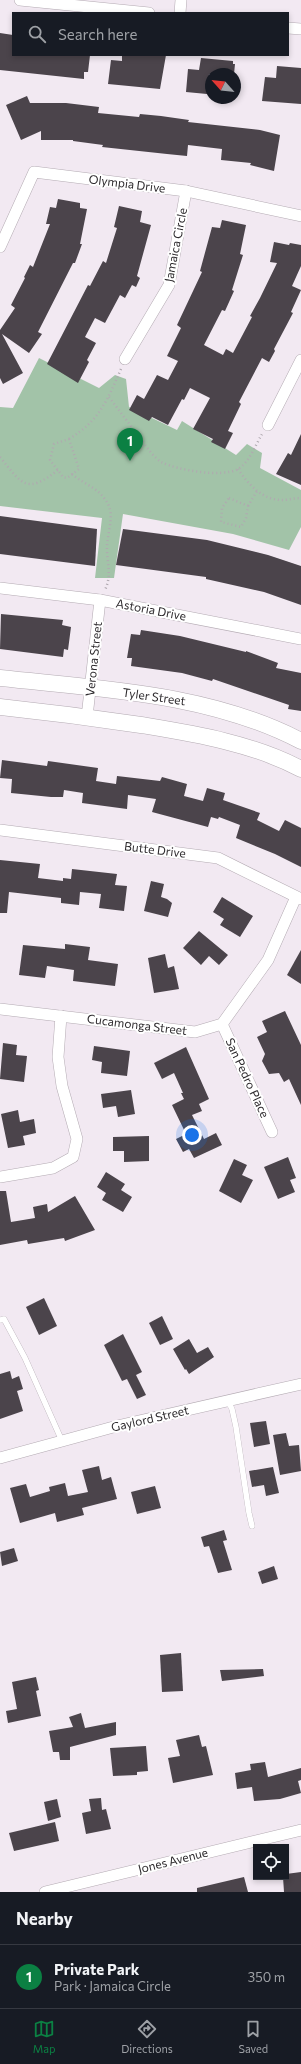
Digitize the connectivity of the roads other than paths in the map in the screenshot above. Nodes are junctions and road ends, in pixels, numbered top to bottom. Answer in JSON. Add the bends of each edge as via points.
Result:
{"nodes":[{"id":1,"x":20,"y":0,"type":"edge"},
{"id":2,"x":181,"y":0,"type":"edge"},
{"id":3,"x":139,"y":12,"type":"edge"},
{"id":4,"x":180,"y":12,"type":"edge"},
{"id":5,"x":289,"y":28,"type":"edge"},
{"id":6,"x":301,"y":29,"type":"edge"},
{"id":7,"x":186,"y":191,"type":"junction"},
{"id":8,"x":301,"y":216,"type":"edge"},
{"id":9,"x":0,"y":247,"type":"edge"},
{"id":10,"x":125,"y":359,"type":"road end"},
{"id":11,"x":301,"y":360,"type":"edge"},
{"id":12,"x":268,"y":425,"type":"road end"},
{"id":13,"x":0,"y":588,"type":"edge"},
{"id":14,"x":100,"y":600,"type":"junction"},
{"id":15,"x":301,"y":639,"type":"edge"},
{"id":16,"x":0,"y":678,"type":"edge"},
{"id":17,"x":91,"y":688,"type":"junction"},
{"id":18,"x":0,"y":707,"type":"edge"},
{"id":19,"x":86,"y":717,"type":"junction"},
{"id":20,"x":301,"y":741,"type":"edge"},
{"id":21,"x":301,"y":769,"type":"edge"},
{"id":22,"x":0,"y":830,"type":"edge"},
{"id":23,"x":298,"y":898,"type":"edge"},
{"id":24,"x":0,"y":1009,"type":"edge"},
{"id":25,"x":61,"y":1016,"type":"junction"},
{"id":26,"x":222,"y":1024,"type":"junction"},
{"id":27,"x":272,"y":1132,"type":"dead end"},
{"id":28,"x":0,"y":1177,"type":"edge"},
{"id":29,"x":0,"y":1320,"type":"edge"},
{"id":30,"x":301,"y":1384,"type":"edge"},
{"id":31,"x":228,"y":1401,"type":"junction"},
{"id":32,"x":62,"y":1441,"type":"junction"},
{"id":33,"x":0,"y":1458,"type":"edge"},
{"id":34,"x":252,"y":1526,"type":"dead end"},
{"id":35,"x":301,"y":1830,"type":"edge"},
{"id":36,"x":45,"y":1892,"type":"edge"}],
"edges":[{"from":1,"to":3,"type":"street"},
{"from":2,"to":4,"type":"street"},
{"from":5,"to":6,"type":"street"},
{"from":7,"to":8,"type":"street","name":"Olympia Drive"},
{"from":7,"to":9,"type":"street","name":"Olympia Drive","via":[[34,172]]},
{"from":7,"to":10,"type":"street","name":"Jamaica Circle","via":[[169,285]]},
{"from":11,"to":12,"type":"street"},
{"from":13,"to":14,"type":"street","name":"Astoria Drive"},
{"from":14,"to":15,"type":"street","name":"Astoria Drive"},
{"from":14,"to":17,"type":"street","name":"Verona Street"},
{"from":16,"to":17,"type":"main road","name":"Tyler Street"},
{"from":17,"to":19,"type":"street","name":"Verona Street"},
{"from":17,"to":20,"type":"main road","name":"Tyler Street","via":[[194,702],[249,718]]},
{"from":18,"to":19,"type":"main road"},
{"from":19,"to":21,"type":"main road","via":[[180,731],[237,744]]},
{"from":22,"to":23,"type":"street","name":"Butte Drive","via":[[218,858]]},
{"from":23,"to":26,"type":"street","via":[[268,960]]},
{"from":24,"to":25,"type":"street","name":"Cucamonga Street"},
{"from":25,"to":26,"type":"street","name":"Cucamonga Street","via":[[195,1032]]},
{"from":25,"to":28,"type":"street","via":[[58,1057],[62,1086],[77,1139],[73,1157],[53,1168]]},
{"from":26,"to":27,"type":"street","name":"San Pedro Place"},
{"from":29,"to":32,"type":"lane","via":[[4,1319],[25,1358]]},
{"from":30,"to":31,"type":"street","name":"Gaylord Street"},
{"from":31,"to":32,"type":"street","name":"Gaylord Street"},
{"from":31,"to":34,"type":"lane","via":[[236,1427]]},
{"from":32,"to":33,"type":"street","name":"Gaylord Street"},
{"from":35,"to":36,"type":"street","name":"Jones Avenue"}]}
